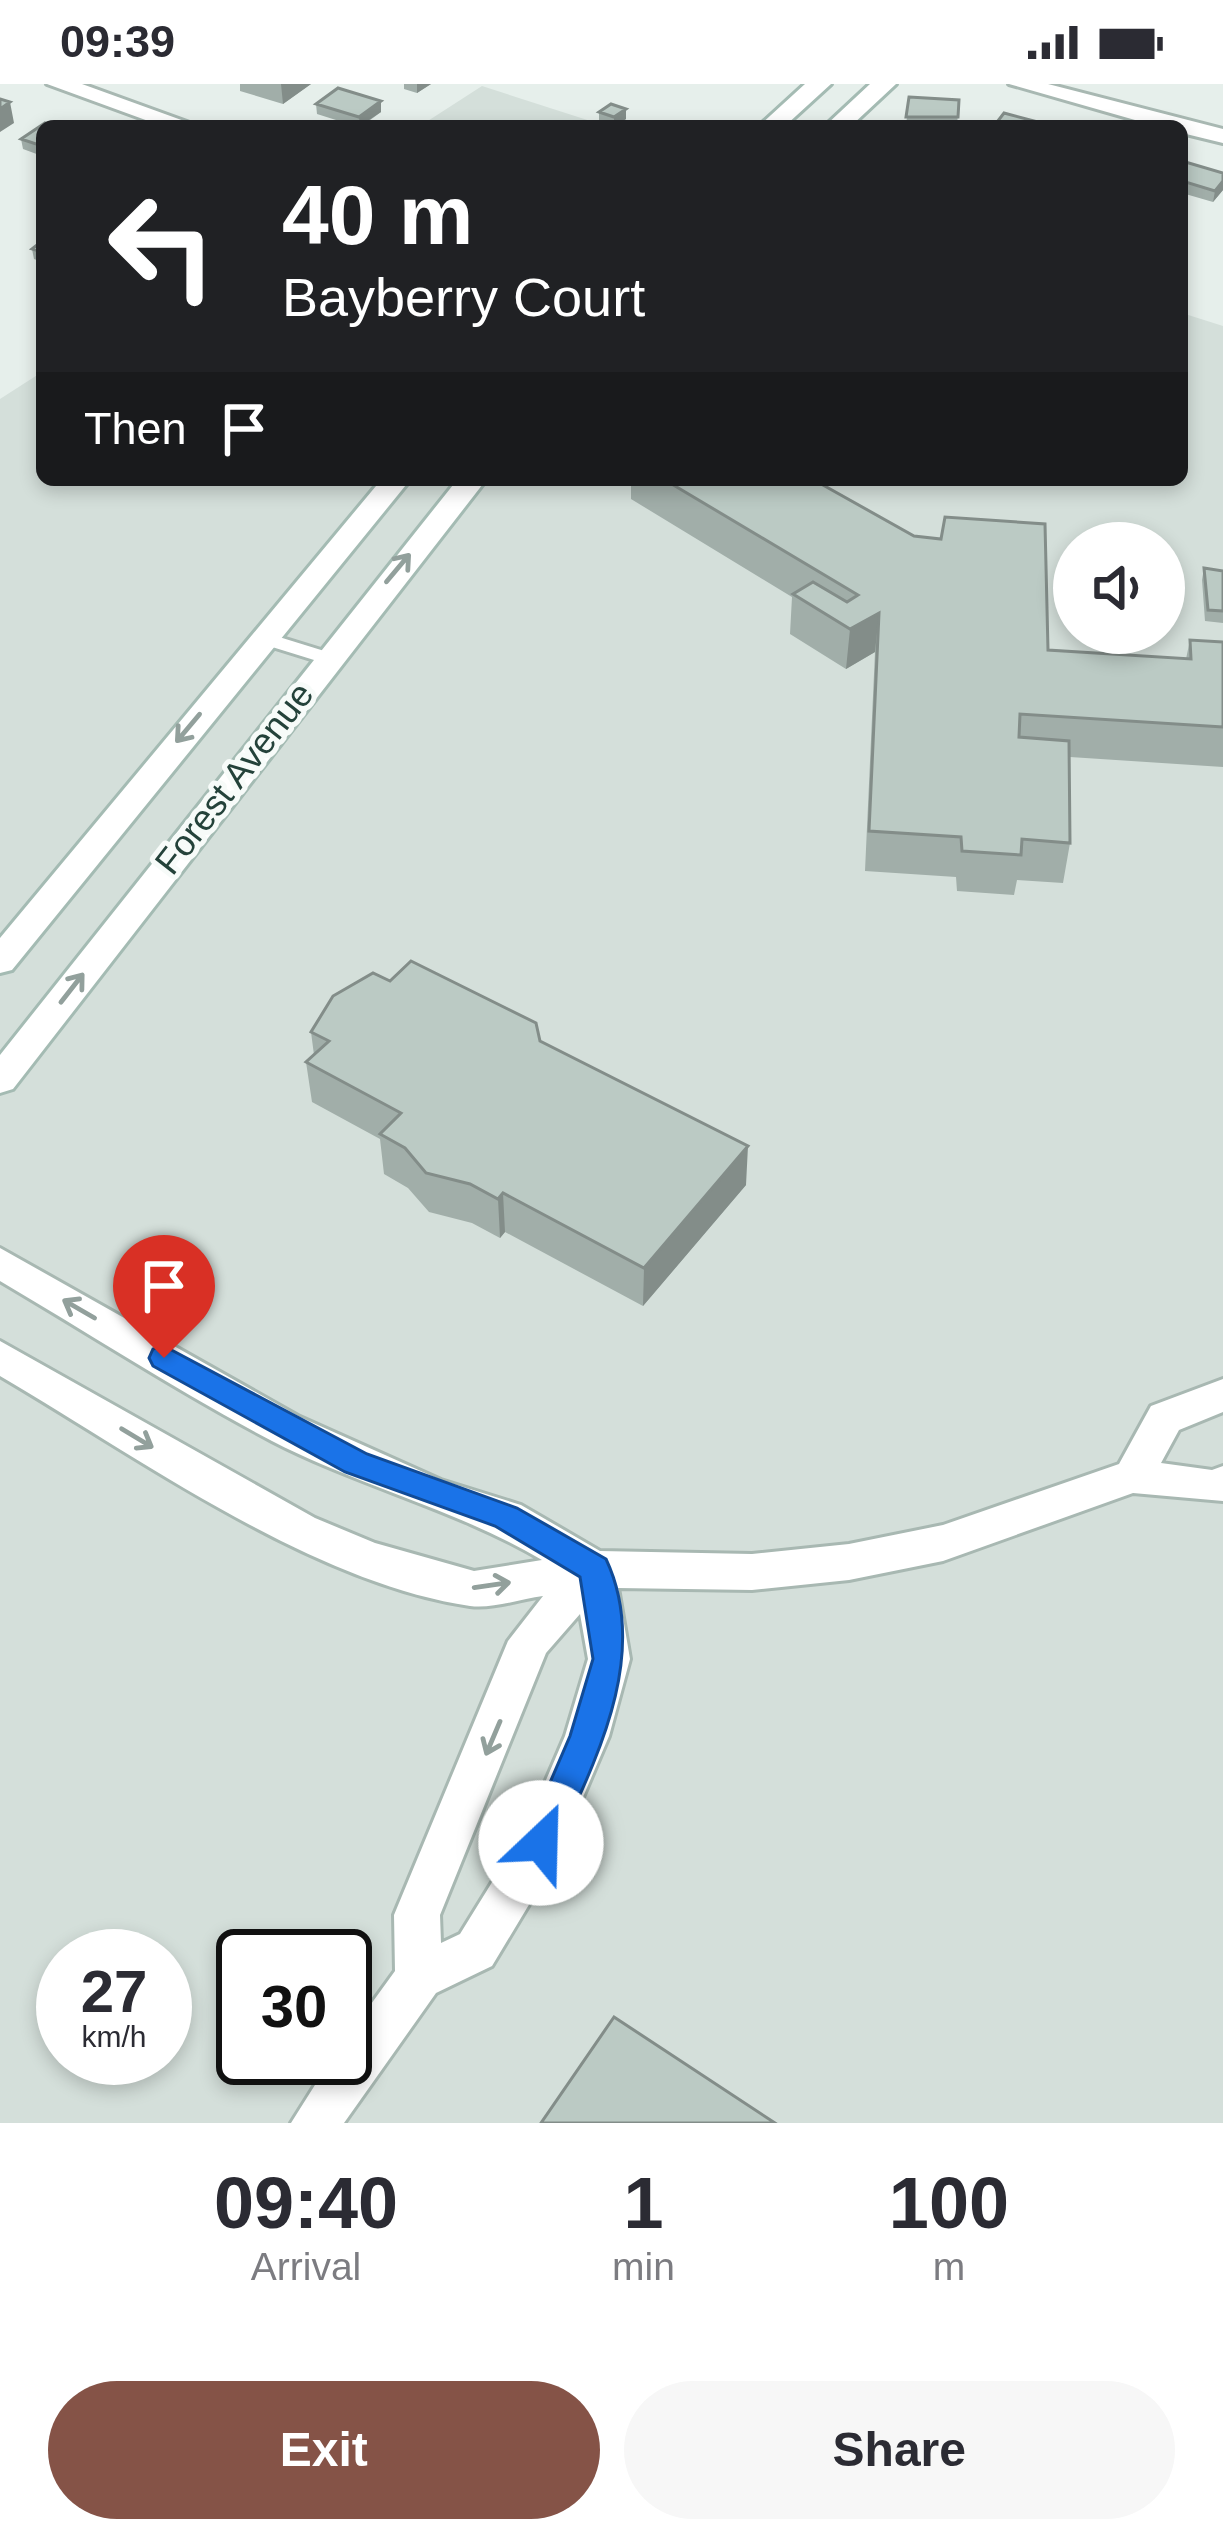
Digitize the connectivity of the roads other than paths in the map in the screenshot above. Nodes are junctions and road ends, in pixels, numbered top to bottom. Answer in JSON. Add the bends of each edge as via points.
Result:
{"nodes":[{"id":1,"x":59,"y":84,"type":"edge"},
{"id":2,"x":819,"y":84,"type":"edge"},
{"id":3,"x":884,"y":84,"type":"edge"},
{"id":4,"x":1021,"y":84,"type":"edge"},
{"id":5,"x":168,"y":120,"type":"edge"},
{"id":6,"x":778,"y":120,"type":"edge"},
{"id":7,"x":844,"y":120,"type":"edge"},
{"id":8,"x":1161,"y":120,"type":"edge"},
{"id":9,"x":1188,"y":127,"type":"edge"},
{"id":10,"x":1223,"y":136,"type":"edge"},
{"id":11,"x":391,"y":486,"type":"edge"},
{"id":12,"x":467,"y":486,"type":"edge"},
{"id":13,"x":262,"y":638,"type":"junction"},
{"id":14,"x":327,"y":658,"type":"junction"},
{"id":15,"x":0,"y":961,"type":"edge"},
{"id":16,"x":0,"y":1080,"type":"edge"},
{"id":17,"x":0,"y":1263,"type":"edge"},
{"id":18,"x":0,"y":1357,"type":"edge"},
{"id":19,"x":1223,"y":1395,"type":"edge"},
{"id":20,"x":1133,"y":1476,"type":"junction"},
{"id":21,"x":1223,"y":1484,"type":"edge"},
{"id":22,"x":594,"y":1569,"type":"junction"},
{"id":23,"x":419,"y":1978,"type":"junction"},
{"id":24,"x":315,"y":2123,"type":"edge"}],
"edges":[{"from":1,"to":5,"type":"street"},
{"from":2,"to":6,"type":"street"},
{"from":3,"to":7,"type":"street"},
{"from":4,"to":8,"type":"street"},
{"from":9,"to":10,"type":"street"},
{"from":11,"to":13,"type":"street","name":"Forest Avenue"},
{"from":14,"to":12,"type":"street","name":"Forest Avenue","one_way":true},
{"from":13,"to":14,"type":"lane"},
{"from":13,"to":15,"type":"street","name":"Forest Avenue","one_way":true},
{"from":16,"to":14,"type":"street","name":"Forest Avenue","one_way":true},
{"from":22,"to":17,"type":"street","one_way":true,"via":[[506,1517],[431,1494],[286,1429]]},
{"from":18,"to":22,"type":"street","one_way":true,"via":[[243,1501],[368,1559],[474,1589]]},
{"from":19,"to":20,"type":"street","via":[[1165,1418]]},
{"from":20,"to":21,"type":"street"},
{"from":20,"to":22,"type":"street","via":[[943,1543],[849,1562],[752,1572]]},
{"from":22,"to":23,"type":"street","one_way":true,"via":[[530,1641],[416,1915]]},
{"from":22,"to":23,"type":"street","via":[[609,1659],[565,1790],[476,1950]]},
{"from":23,"to":24,"type":"street"}]}
